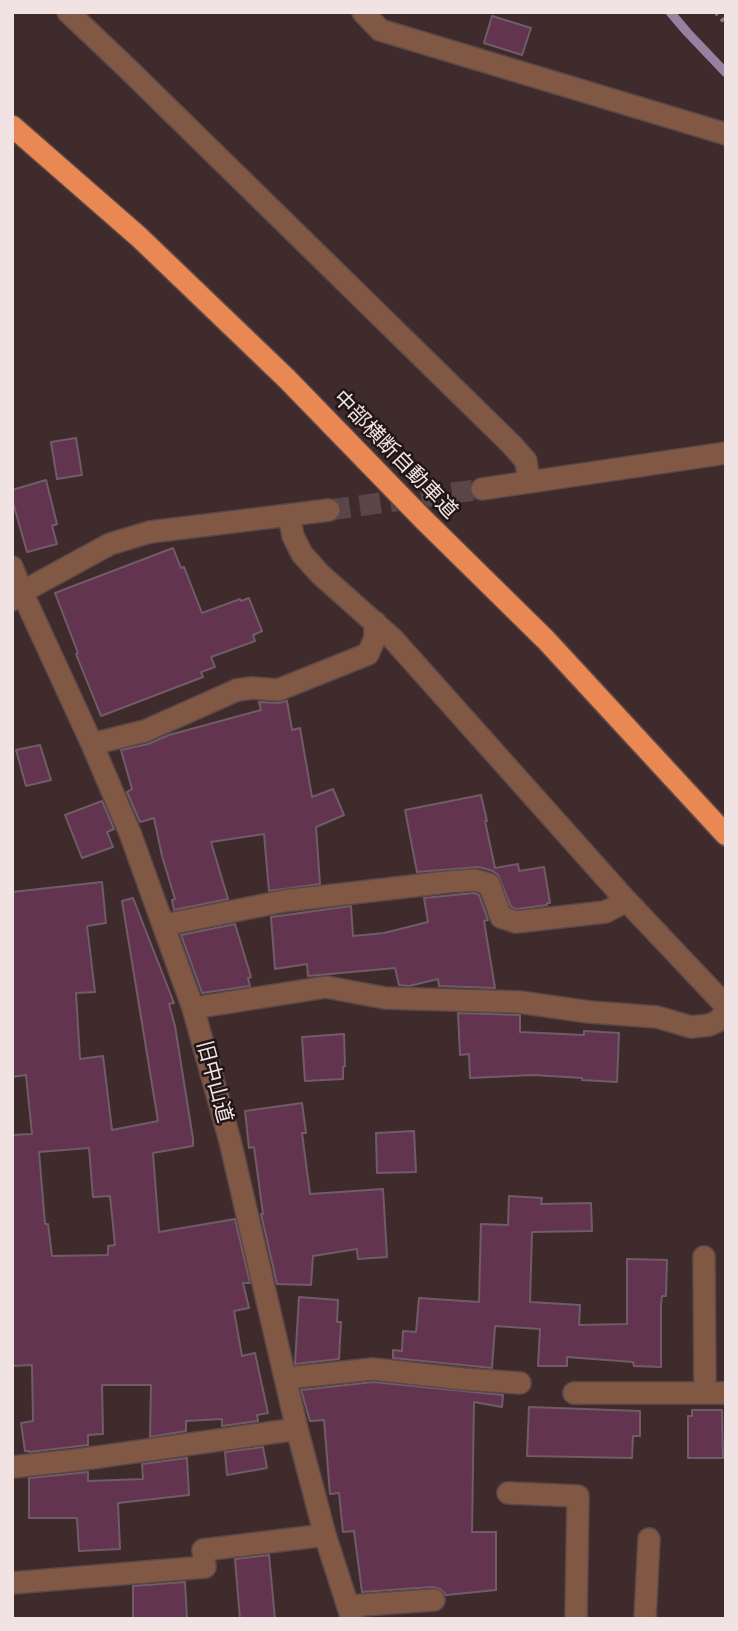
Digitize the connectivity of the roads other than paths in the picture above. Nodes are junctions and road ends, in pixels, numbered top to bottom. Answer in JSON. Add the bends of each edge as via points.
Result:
{"nodes":[{"id":1,"x":68,"y":12,"type":"edge"},
{"id":2,"x":363,"y":12,"type":"edge"},
{"id":3,"x":12,"y":126,"type":"edge"},
{"id":4,"x":726,"y":134,"type":"edge"},
{"id":5,"x":726,"y":453,"type":"edge"},
{"id":6,"x":529,"y":482,"type":"junction"},
{"id":7,"x":482,"y":489,"type":"tunnel mouth"},
{"id":8,"x":329,"y":510,"type":"tunnel mouth"},
{"id":9,"x":289,"y":515,"type":"junction"},
{"id":10,"x":12,"y":567,"type":"edge"},
{"id":11,"x":17,"y":596,"type":"edge"},
{"id":12,"x":375,"y":622,"type":"junction"},
{"id":13,"x":92,"y":744,"type":"junction"},
{"id":14,"x":726,"y":835,"type":"edge"},
{"id":15,"x":624,"y":898,"type":"junction"},
{"id":16,"x":164,"y":925,"type":"junction"},
{"id":17,"x":193,"y":1008,"type":"junction"},
{"id":18,"x":726,"y":1009,"type":"edge"},
{"id":19,"x":704,"y":1256,"type":"dead end"},
{"id":20,"x":286,"y":1378,"type":"junction"},
{"id":21,"x":520,"y":1383,"type":"dead end"},
{"id":22,"x":574,"y":1393,"type":"dead end"},
{"id":23,"x":716,"y":1393,"type":"edge"},
{"id":24,"x":297,"y":1429,"type":"junction"},
{"id":25,"x":12,"y":1467,"type":"edge"},
{"id":26,"x":508,"y":1493,"type":"dead end"},
{"id":27,"x":325,"y":1535,"type":"junction"},
{"id":28,"x":649,"y":1539,"type":"dead end"},
{"id":29,"x":12,"y":1583,"type":"edge"},
{"id":30,"x":434,"y":1600,"type":"dead end"},
{"id":31,"x":350,"y":1612,"type":"edge"},
{"id":32,"x":576,"y":1619,"type":"edge"},
{"id":33,"x":645,"y":1619,"type":"edge"}],
"edges":[{"from":1,"to":6,"type":"street","via":[[512,444],[526,461]]},
{"from":2,"to":4,"type":"street","via":[[380,30]]},
{"from":3,"to":14,"type":"highway","name":"中部横断自動車道","via":[[139,237],[287,379],[546,640]]},
{"from":5,"to":6,"type":"street"},
{"from":6,"to":7,"type":"street"},
{"from":8,"to":9,"type":"street"},
{"from":9,"to":11,"type":"street","via":[[150,532],[110,544]]},
{"from":9,"to":12,"type":"street","via":[[302,554]]},
{"from":10,"to":11,"type":"street","name":"旧中山道"},
{"from":11,"to":13,"type":"street","name":"旧中山道"},
{"from":12,"to":13,"type":"street","via":[[368,654],[278,690],[237,691],[145,731]]},
{"from":12,"to":15,"type":"street"},
{"from":13,"to":16,"type":"street","name":"旧中山道"},
{"from":15,"to":16,"type":"street","via":[[605,912],[516,922],[501,917],[489,884],[447,881],[284,901]]},
{"from":15,"to":18,"type":"street"},
{"from":16,"to":17,"type":"street","name":"旧中山道"},
{"from":17,"to":18,"type":"street","via":[[326,988],[385,998],[519,1002],[657,1017],[691,1027],[719,1021]]},
{"from":17,"to":20,"type":"street","name":"旧中山道"},
{"from":19,"to":23,"type":"street"},
{"from":20,"to":21,"type":"street","via":[[373,1369]]},
{"from":20,"to":24,"type":"street","name":"旧中山道"},
{"from":22,"to":23,"type":"street"},
{"from":24,"to":25,"type":"street"},
{"from":24,"to":27,"type":"street","name":"旧中山道"},
{"from":26,"to":32,"type":"street","via":[[579,1496]]},
{"from":27,"to":29,"type":"street","via":[[203,1550],[205,1567]]},
{"from":27,"to":31,"type":"street","name":"旧中山道"},
{"from":28,"to":33,"type":"street"},
{"from":30,"to":31,"type":"street"}]}
